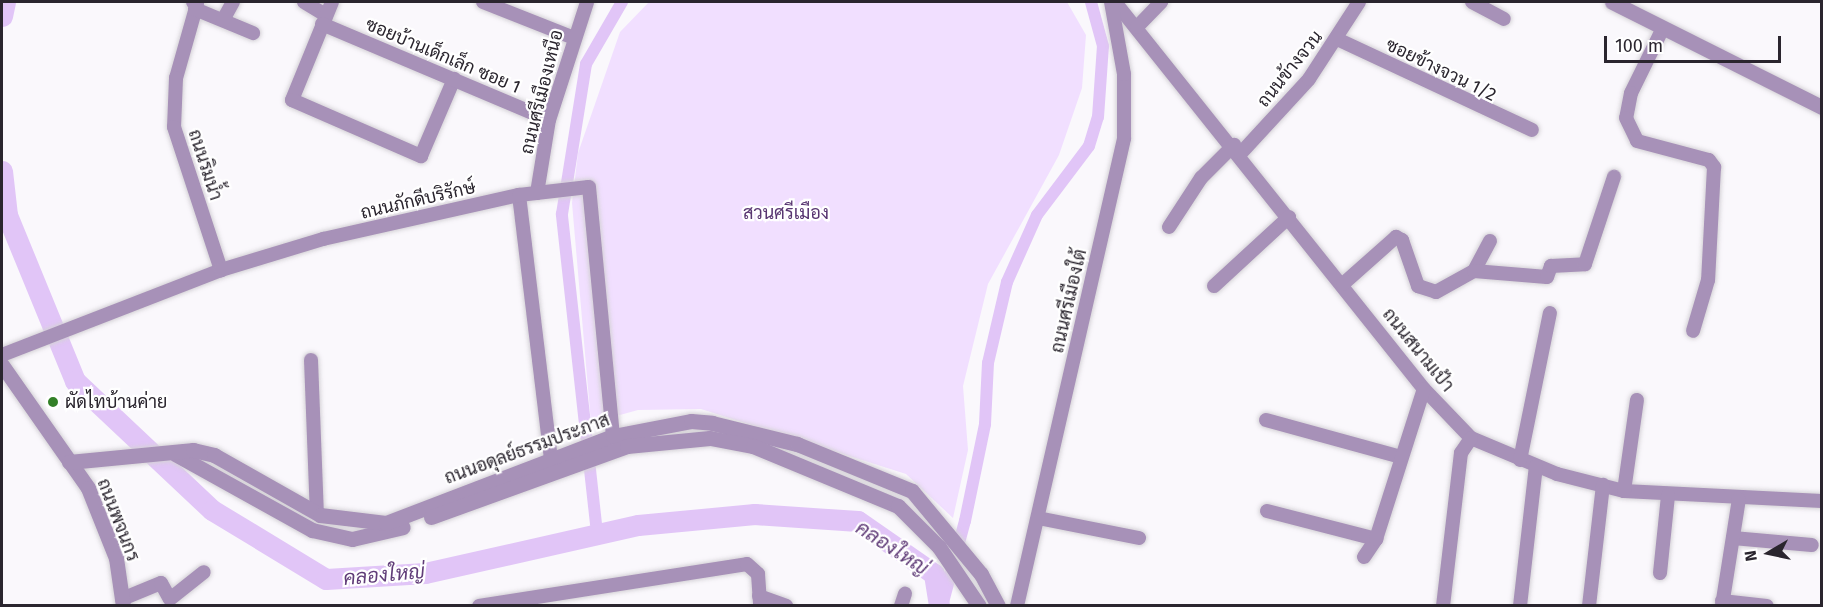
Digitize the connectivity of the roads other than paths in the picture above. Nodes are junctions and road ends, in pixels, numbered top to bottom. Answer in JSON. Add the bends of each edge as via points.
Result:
{"nodes":[{"id":1,"x":233,"y":2,"type":"edge"},
{"id":2,"x":304,"y":2,"type":"edge"},
{"id":3,"x":332,"y":2,"type":"edge"},
{"id":4,"x":483,"y":2,"type":"edge"},
{"id":5,"x":587,"y":2,"type":"edge"},
{"id":6,"x":1113,"y":2,"type":"edge"},
{"id":7,"x":1161,"y":2,"type":"edge"},
{"id":8,"x":1359,"y":2,"type":"edge"},
{"id":9,"x":1472,"y":2,"type":"edge"},
{"id":10,"x":1612,"y":2,"type":"edge"},
{"id":11,"x":194,"y":5,"type":"edge"},
{"id":12,"x":324,"y":19,"type":"junction"},
{"id":13,"x":1504,"y":19,"type":"dead end"},
{"id":14,"x":223,"y":21,"type":"junction"},
{"id":15,"x":1137,"y":27,"type":"junction"},
{"id":16,"x":1663,"y":28,"type":"junction"},
{"id":17,"x":253,"y":33,"type":"dead end"},
{"id":18,"x":574,"y":38,"type":"junction"},
{"id":19,"x":1337,"y":39,"type":"junction"},
{"id":20,"x":454,"y":79,"type":"junction"},
{"id":21,"x":1821,"y":107,"type":"edge"},
{"id":22,"x":549,"y":120,"type":"junction"},
{"id":23,"x":1532,"y":129,"type":"dead end"},
{"id":24,"x":1237,"y":149,"type":"junction"},
{"id":25,"x":1614,"y":177,"type":"dead end"},
{"id":26,"x":542,"y":193,"type":"junction"},
{"id":27,"x":519,"y":195,"type":"junction"},
{"id":28,"x":1289,"y":217,"type":"junction"},
{"id":29,"x":1169,"y":227,"type":"dead end"},
{"id":30,"x":1490,"y":241,"type":"dead end"},
{"id":31,"x":220,"y":270,"type":"junction"},
{"id":32,"x":1474,"y":271,"type":"junction"},
{"id":33,"x":1343,"y":284,"type":"junction"},
{"id":34,"x":1214,"y":286,"type":"dead end"},
{"id":35,"x":1550,"y":313,"type":"dead end"},
{"id":36,"x":1693,"y":331,"type":"dead end"},
{"id":37,"x":2,"y":355,"type":"edge"},
{"id":38,"x":311,"y":360,"type":"dead end"},
{"id":39,"x":2,"y":365,"type":"edge"},
{"id":40,"x":1424,"y":389,"type":"junction"},
{"id":41,"x":1637,"y":400,"type":"dead end"},
{"id":42,"x":1266,"y":420,"type":"dead end"},
{"id":43,"x":1471,"y":438,"type":"junction"},
{"id":44,"x":611,"y":442,"type":"junction"},
{"id":45,"x":163,"y":450,"type":"junction"},
{"id":46,"x":828,"y":455,"type":"junction"},
{"id":47,"x":1401,"y":457,"type":"junction"},
{"id":48,"x":572,"y":459,"type":"junction"},
{"id":49,"x":551,"y":460,"type":"junction"},
{"id":50,"x":1520,"y":460,"type":"junction"},
{"id":51,"x":69,"y":462,"type":"junction"},
{"id":52,"x":1536,"y":466,"type":"junction"},
{"id":53,"x":822,"y":472,"type":"junction"},
{"id":54,"x":255,"y":481,"type":"junction"},
{"id":55,"x":1603,"y":485,"type":"junction"},
{"id":56,"x":1624,"y":491,"type":"junction"},
{"id":57,"x":244,"y":495,"type":"junction"},
{"id":58,"x":1668,"y":495,"type":"junction"},
{"id":59,"x":1739,"y":499,"type":"junction"},
{"id":60,"x":1821,"y":501,"type":"edge"},
{"id":61,"x":1267,"y":511,"type":"dead end"},
{"id":62,"x":317,"y":513,"type":"junction"},
{"id":63,"x":1038,"y":518,"type":"junction"},
{"id":64,"x":1139,"y":538,"type":"dead end"},
{"id":65,"x":1733,"y":538,"type":"junction"},
{"id":66,"x":1376,"y":539,"type":"junction"},
{"id":67,"x":1812,"y":545,"type":"dead end"},
{"id":68,"x":1364,"y":557,"type":"dead end"},
{"id":69,"x":204,"y":572,"type":"dead end"},
{"id":70,"x":1660,"y":573,"type":"dead end"},
{"id":71,"x":995,"y":600,"type":"edge"},
{"id":72,"x":760,"y":601,"type":"edge"},
{"id":73,"x":122,"y":602,"type":"edge"},
{"id":74,"x":1722,"y":603,"type":"edge"},
{"id":75,"x":479,"y":606,"type":"edge"},
{"id":76,"x":786,"y":606,"type":"edge"},
{"id":77,"x":979,"y":606,"type":"edge"},
{"id":78,"x":1017,"y":606,"type":"edge"},
{"id":79,"x":1443,"y":606,"type":"edge"},
{"id":80,"x":1520,"y":606,"type":"edge"},
{"id":81,"x":1589,"y":606,"type":"edge"},
{"id":82,"x":1767,"y":606,"type":"edge"}],
"edges":[{"from":1,"to":14,"type":"street"},
{"from":2,"to":12,"type":"street","name":"ซอยบ้านเด็กเล็ก ซอย 1"},
{"from":3,"to":12,"type":"street"},
{"from":4,"to":18,"type":"street"},
{"from":5,"to":18,"type":"street","name":"ถนนศรีเมืองเหนือ"},
{"from":6,"to":15,"type":"street","name":"ถนนสนามเป้า"},
{"from":6,"to":63,"type":"street","name":"ถนนศรีเมืองใต้","via":[[1125,103],[1118,169]]},
{"from":7,"to":15,"type":"street"},
{"from":8,"to":19,"type":"street","name":"ถนนข้างจวน"},
{"from":9,"to":13,"type":"street"},
{"from":10,"to":16,"type":"street"},
{"from":11,"to":14,"type":"street"},
{"from":11,"to":31,"type":"street","name":"ถนนริมน้ำ","via":[[176,78],[174,127]]},
{"from":12,"to":20,"type":"street","name":"ซอยบ้านเด็กเล็ก ซอย 1"},
{"from":12,"to":20,"type":"street","via":[[292,100],[421,156]]},
{"from":14,"to":17,"type":"street"},
{"from":15,"to":24,"type":"street","name":"ถนนสนามเป้า"},
{"from":16,"to":21,"type":"street"},
{"from":16,"to":36,"type":"street","via":[[1631,93],[1626,118],[1637,141],[1709,160],[1714,167],[1708,280]]},
{"from":18,"to":22,"type":"street","name":"ถนนศรีเมืองเหนือ"},
{"from":19,"to":23,"type":"street","name":"ซอยข้างจวน 1/2"},
{"from":19,"to":24,"type":"street","name":"ถนนข้างจวน","via":[[1302,87]]},
{"from":20,"to":22,"type":"street","name":"ซอยบ้านเด็กเล็ก ซอย 1"},
{"from":22,"to":26,"type":"street","name":"ถนนศรีเมืองเหนือ"},
{"from":24,"to":28,"type":"street","name":"ถนนสนามเป้า"},
{"from":24,"to":29,"type":"street","name":"ถนนข้างจวน","via":[[1201,178]]},
{"from":25,"to":32,"type":"street","via":[[1585,264],[1551,266],[1547,277]]},
{"from":26,"to":27,"type":"street","name":"ถนนภักดีบริรักษ์"},
{"from":26,"to":44,"type":"street","name":"ถนนภักดีบริรักษ์","via":[[589,187]]},
{"from":27,"to":31,"type":"street","name":"ถนนภักดีบริรักษ์","via":[[323,239]]},
{"from":27,"to":49,"type":"street"},
{"from":28,"to":33,"type":"street","name":"ถนนสนามเป้า"},
{"from":28,"to":34,"type":"street"},
{"from":30,"to":32,"type":"street"},
{"from":31,"to":37,"type":"street","name":"ถนนภักดีบริรักษ์","via":[[108,318]]},
{"from":32,"to":33,"type":"street","via":[[1449,289],[1424,290],[1396,237]]},
{"from":33,"to":40,"type":"street","name":"ถนนสนามเป้า"},
{"from":35,"to":50,"type":"street"},
{"from":38,"to":62,"type":"street"},
{"from":39,"to":51,"type":"street","name":"ถนนพจนกร"},
{"from":40,"to":43,"type":"street","name":"ถนนสนามเป้า"},
{"from":40,"to":47,"type":"street"},
{"from":41,"to":56,"type":"street"},
{"from":42,"to":47,"type":"street"},
{"from":43,"to":50,"type":"street","name":"ถนนสนามเป้า"},
{"from":43,"to":79,"type":"street","via":[[1461,453]]},
{"from":44,"to":46,"type":"street","name":"ถนนอดุลย์ธรรมประภาส","via":[[691,421],[745,429]]},
{"from":44,"to":48,"type":"street","name":"ถนนอดุลย์ธรรมประภาส"},
{"from":44,"to":53,"type":"street","name":"ถนนอดุลย์ธรรมประภาส","via":[[710,438],[753,446]]},
{"from":45,"to":51,"type":"street","name":"ถนนอดุลย์ธรรมประภาส"},
{"from":45,"to":54,"type":"street","name":"ถนนอดุลย์ธรรมประภาส","via":[[214,455]]},
{"from":45,"to":57,"type":"street","name":"ถนนอดุลย์ธรรมประภาส","via":[[190,459]]},
{"from":46,"to":53,"type":"street"},
{"from":46,"to":71,"type":"street","name":"ถนนอดุลย์ธรรมประภาส","via":[[896,482],[941,521]]},
{"from":47,"to":66,"type":"street"},
{"from":48,"to":49,"type":"street","name":"ถนนอดุลย์ธรรมประภาส"},
{"from":48,"to":57,"type":"street","name":"ถนนอดุลย์ธรรมประภาส","via":[[366,538],[312,530]]},
{"from":49,"to":62,"type":"street","name":"ถนนอดุลย์ธรรมประภาส","via":[[386,523]]},
{"from":50,"to":52,"type":"street","name":"ถนนสนามเป้า"},
{"from":51,"to":73,"type":"street","name":"ถนนพจนกร","via":[[81,479],[116,558]]},
{"from":52,"to":55,"type":"street","name":"ถนนสนามเป้า"},
{"from":52,"to":80,"type":"street"},
{"from":53,"to":77,"type":"street","name":"ถนนอดุลย์ธรรมประภาส","via":[[898,506],[925,533]]},
{"from":54,"to":57,"type":"street"},
{"from":54,"to":62,"type":"street","name":"ถนนอดุลย์ธรรมประภาส"},
{"from":55,"to":56,"type":"street","name":"ถนนสนามเป้า"},
{"from":55,"to":81,"type":"street"},
{"from":56,"to":58,"type":"street","name":"ถนนสนามเป้า"},
{"from":58,"to":59,"type":"street","name":"ถนนสนามเป้า"},
{"from":58,"to":70,"type":"street"},
{"from":59,"to":60,"type":"street","name":"ถนนสนามเป้า"},
{"from":59,"to":65,"type":"street"},
{"from":61,"to":66,"type":"street"},
{"from":63,"to":64,"type":"street"},
{"from":63,"to":78,"type":"street","name":"ถนนศรีเมืองใต้"},
{"from":65,"to":67,"type":"street"},
{"from":65,"to":74,"type":"street"},
{"from":66,"to":68,"type":"street"},
{"from":69,"to":73,"type":"street","via":[[170,599],[161,583]]},
{"from":72,"to":75,"type":"street","via":[[758,574],[747,564]]},
{"from":72,"to":76,"type":"street"},
{"from":74,"to":82,"type":"street"}]}
